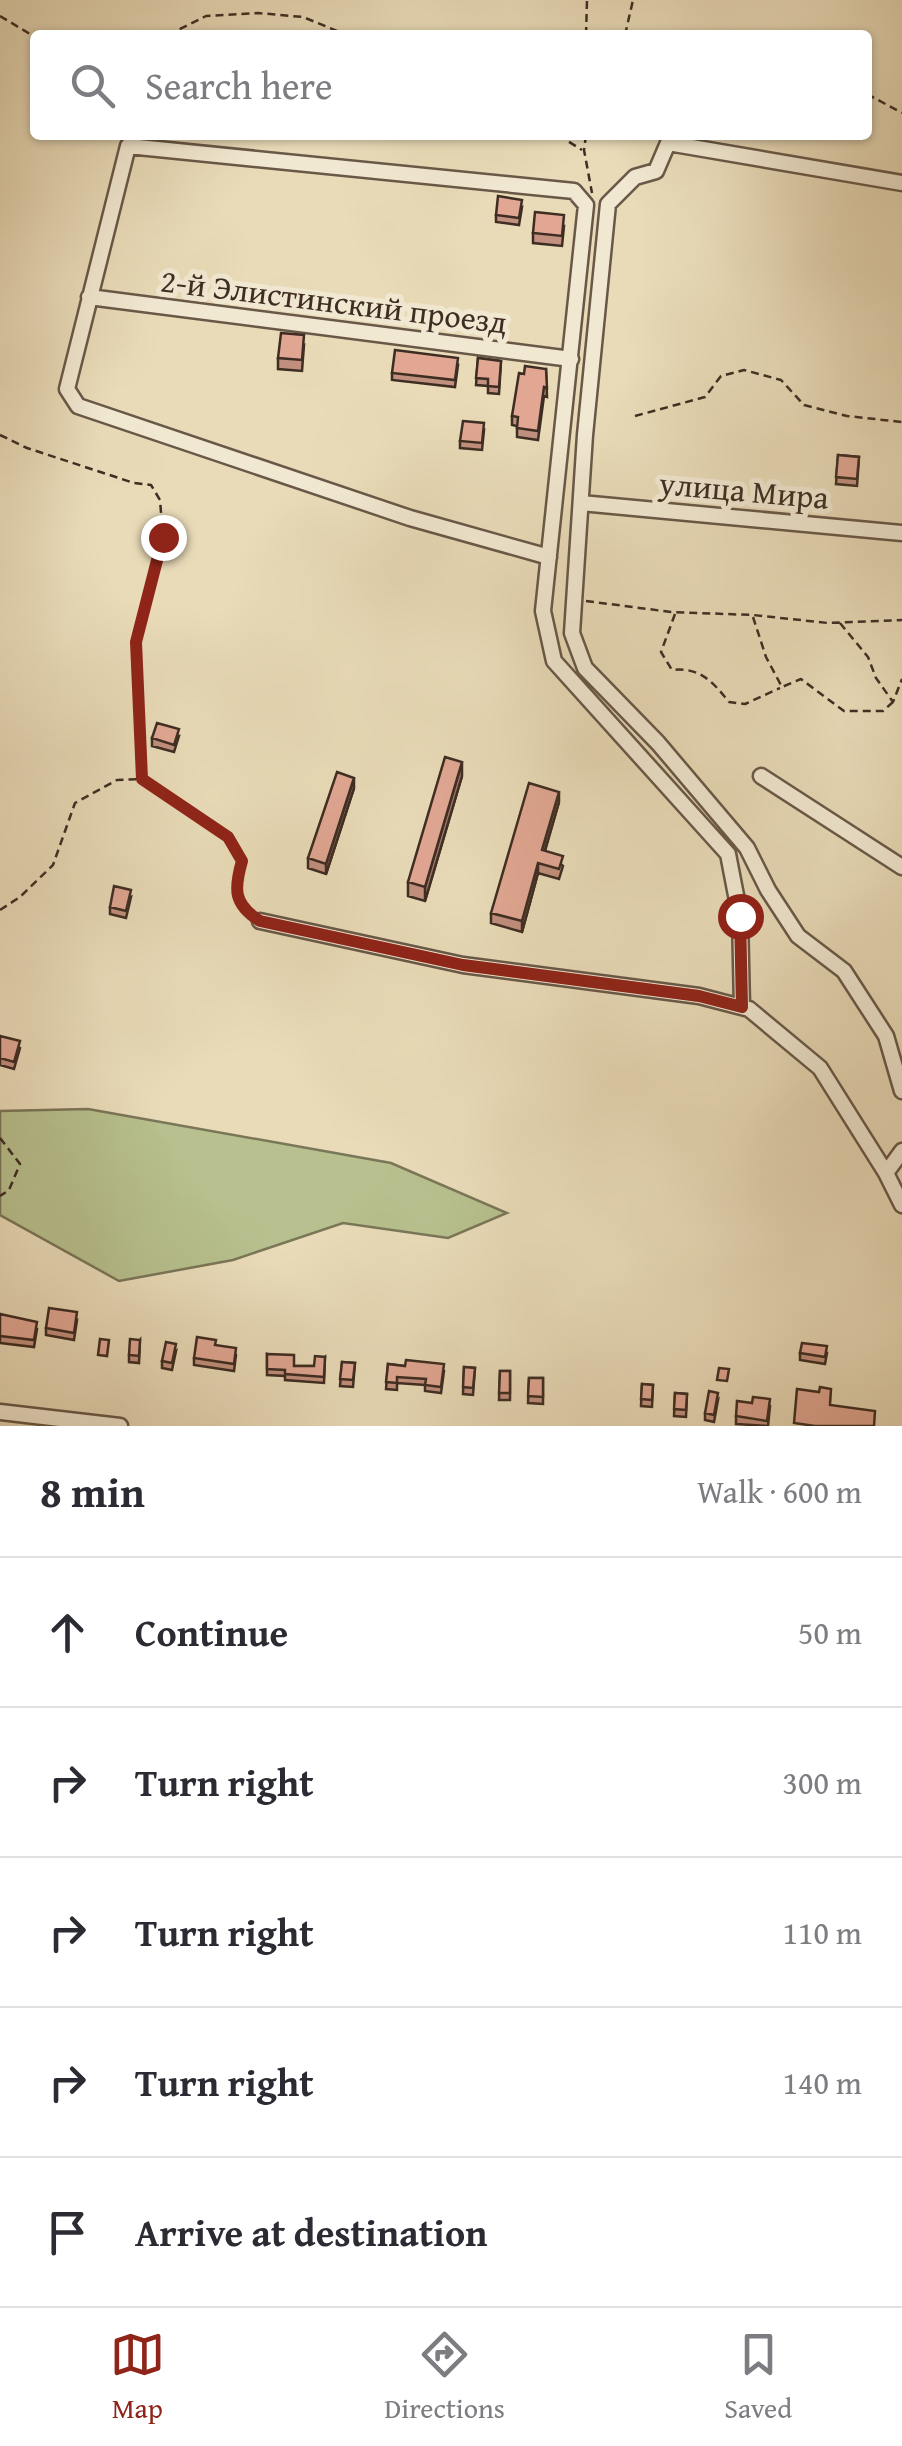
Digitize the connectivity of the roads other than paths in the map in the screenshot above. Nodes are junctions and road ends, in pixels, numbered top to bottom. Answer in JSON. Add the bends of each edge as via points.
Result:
{"nodes":[{"id":1,"x":902,"y":183,"type":"edge"},
{"id":2,"x":89,"y":298,"type":"junction"},
{"id":3,"x":571,"y":358,"type":"junction"},
{"id":4,"x":581,"y":503,"type":"junction"},
{"id":5,"x":902,"y":533,"type":"edge"},
{"id":6,"x":549,"y":557,"type":"junction"},
{"id":7,"x":761,"y":776,"type":"dead end"},
{"id":8,"x":902,"y":867,"type":"edge"},
{"id":9,"x":260,"y":921,"type":"road end"},
{"id":10,"x":742,"y":1007,"type":"junction"},
{"id":11,"x":902,"y":1091,"type":"edge"},
{"id":12,"x":902,"y":1151,"type":"edge"},
{"id":13,"x":886,"y":1173,"type":"junction"},
{"id":14,"x":902,"y":1205,"type":"edge"},
{"id":15,"x":0,"y":1412,"type":"edge"},
{"id":16,"x":120,"y":1426,"type":"edge"}],
"edges":[{"from":1,"to":4,"type":"street","via":[[668,144],[656,171],[635,177],[608,204]]},
{"from":2,"to":3,"type":"street","name":"2-й Элистинский проезд"},
{"from":2,"to":3,"type":"street","via":[[128,146],[574,191],[586,205]]},
{"from":2,"to":6,"type":"street","via":[[67,389],[78,406],[410,518]]},
{"from":3,"to":6,"type":"street"},
{"from":4,"to":5,"type":"street","name":"улица Мира"},
{"from":4,"to":11,"type":"street","via":[[572,633],[585,668],[747,848],[798,936],[844,971],[886,1036]]},
{"from":6,"to":10,"type":"street","via":[[543,611],[554,661],[728,854],[740,916]]},
{"from":7,"to":8,"type":"street"},
{"from":9,"to":10,"type":"street","via":[[463,965]]},
{"from":10,"to":13,"type":"street","via":[[820,1068]]},
{"from":12,"to":13,"type":"street"},
{"from":13,"to":14,"type":"street"},
{"from":15,"to":16,"type":"street"}]}
